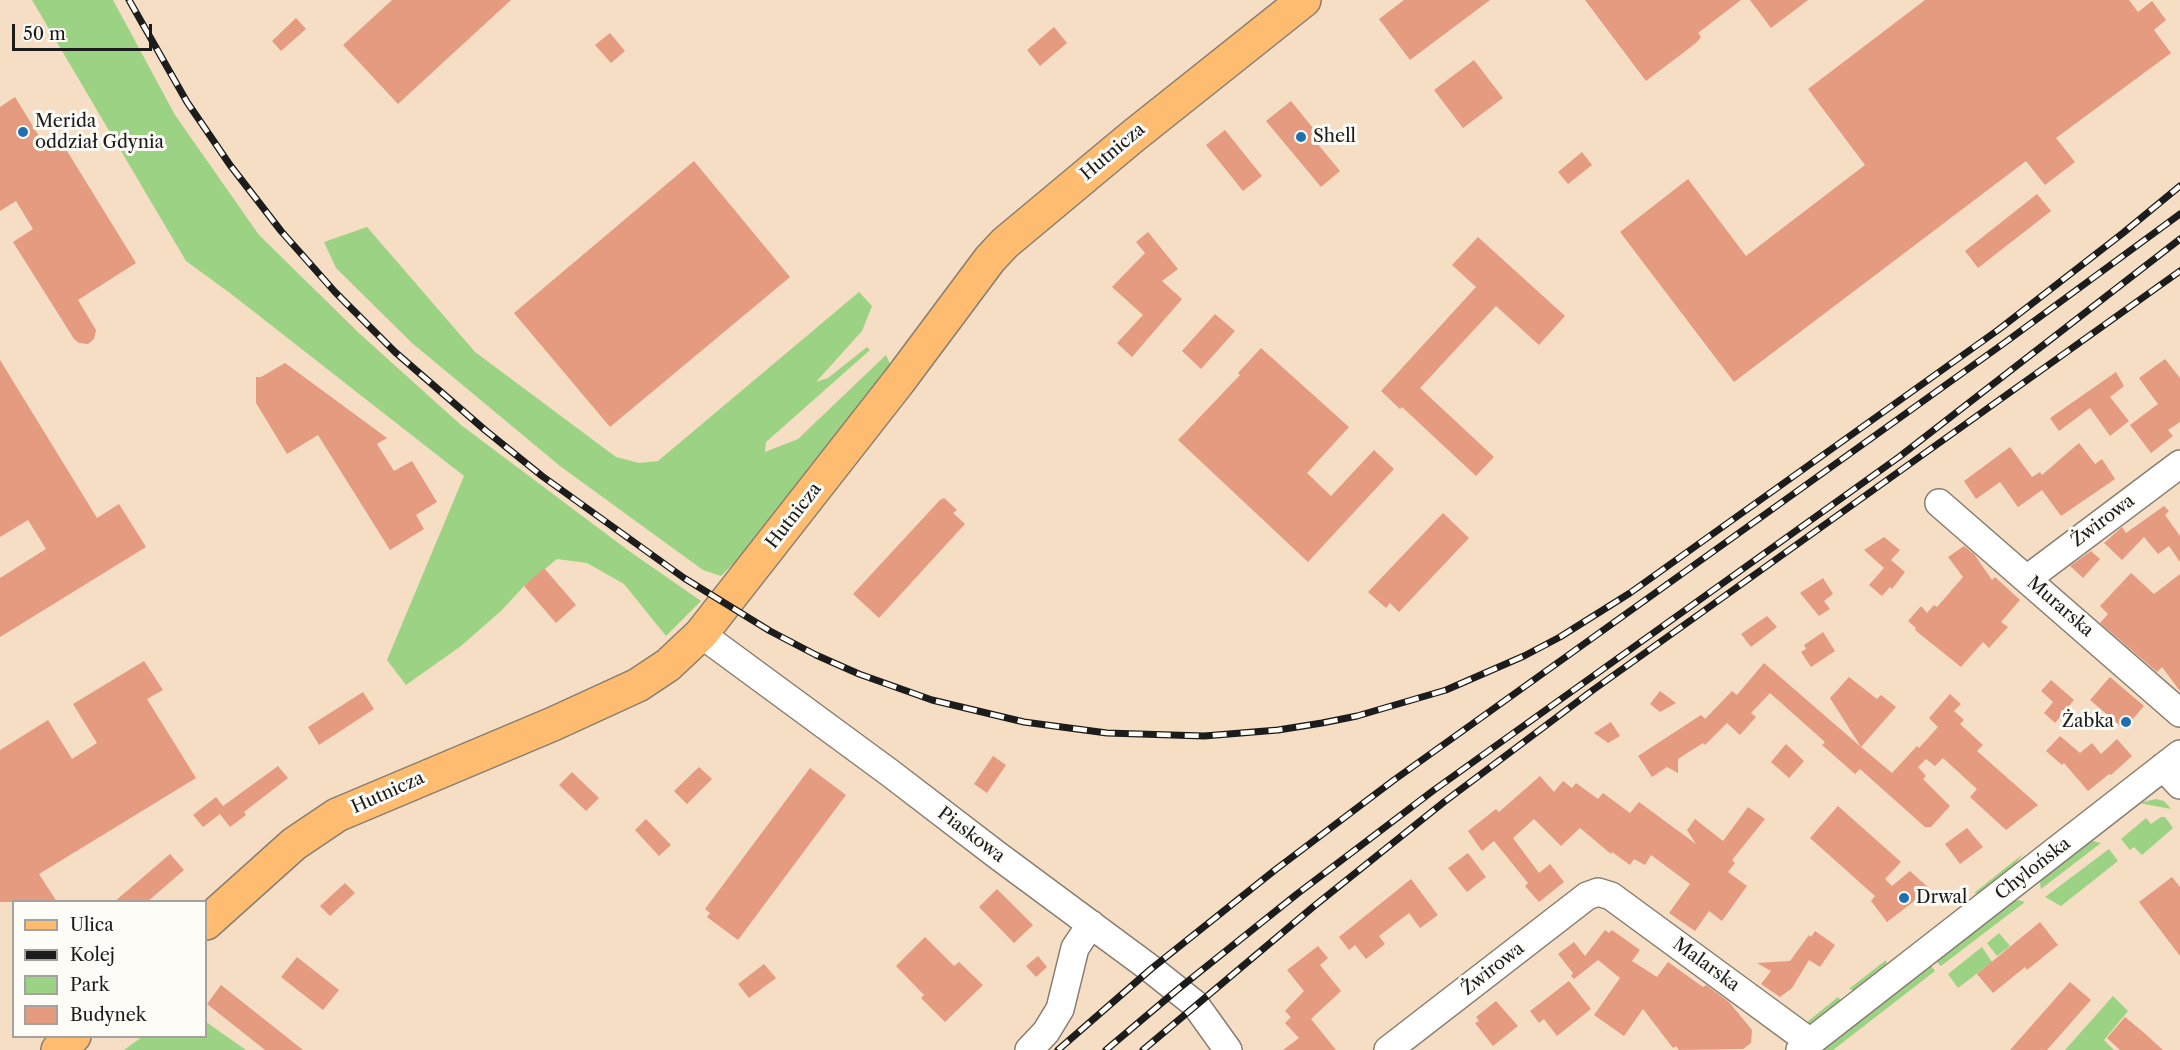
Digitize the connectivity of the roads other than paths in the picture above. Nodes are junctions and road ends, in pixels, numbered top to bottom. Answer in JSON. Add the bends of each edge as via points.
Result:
{"nodes":[{"id":1,"x":1304,"y":0,"type":"edge"},
{"id":2,"x":2180,"y":464,"type":"edge"},
{"id":3,"x":1939,"y":502,"type":"dead end"},
{"id":4,"x":2027,"y":579,"type":"junction"},
{"id":5,"x":701,"y":634,"type":"junction"},
{"id":6,"x":2180,"y":713,"type":"edge"},
{"id":7,"x":2174,"y":769,"type":"edge"},
{"id":8,"x":1600,"y":893,"type":"joint"},
{"id":9,"x":207,"y":922,"type":"edge"},
{"id":10,"x":1091,"y":924,"type":"junction"},
{"id":11,"x":72,"y":1038,"type":"edge"},
{"id":12,"x":1805,"y":1046,"type":"edge"},
{"id":13,"x":58,"y":1050,"type":"edge"},
{"id":14,"x":1029,"y":1050,"type":"edge"},
{"id":15,"x":1228,"y":1050,"type":"edge"},
{"id":16,"x":1388,"y":1050,"type":"edge"}],
"edges":[{"from":1,"to":5,"type":"main road","name":"Hutnicza","via":[[1005,243]]},
{"from":2,"to":4,"type":"street","name":"Żwirowa"},
{"from":3,"to":4,"type":"street","name":"Murarska"},
{"from":4,"to":6,"type":"street","name":"Murarska"},
{"from":5,"to":9,"type":"main road","name":"Hutnicza","via":[[668,665],[638,685],[337,815],[294,844]]},
{"from":5,"to":10,"type":"street","name":"Piaskowa"},
{"from":7,"to":12,"type":"street","name":"Chylońska"},
{"from":8,"to":12,"type":"street","name":"Malarska","via":[[1611,896]]},
{"from":8,"to":16,"type":"street","name":"Żwirowa","via":[[1587,896]]},
{"from":10,"to":14,"type":"street","via":[[1076,948],[1060,1010]]},
{"from":10,"to":15,"type":"street","name":"Piaskowa","via":[[1195,1004]]},
{"from":11,"to":13,"type":"main road"}]}
